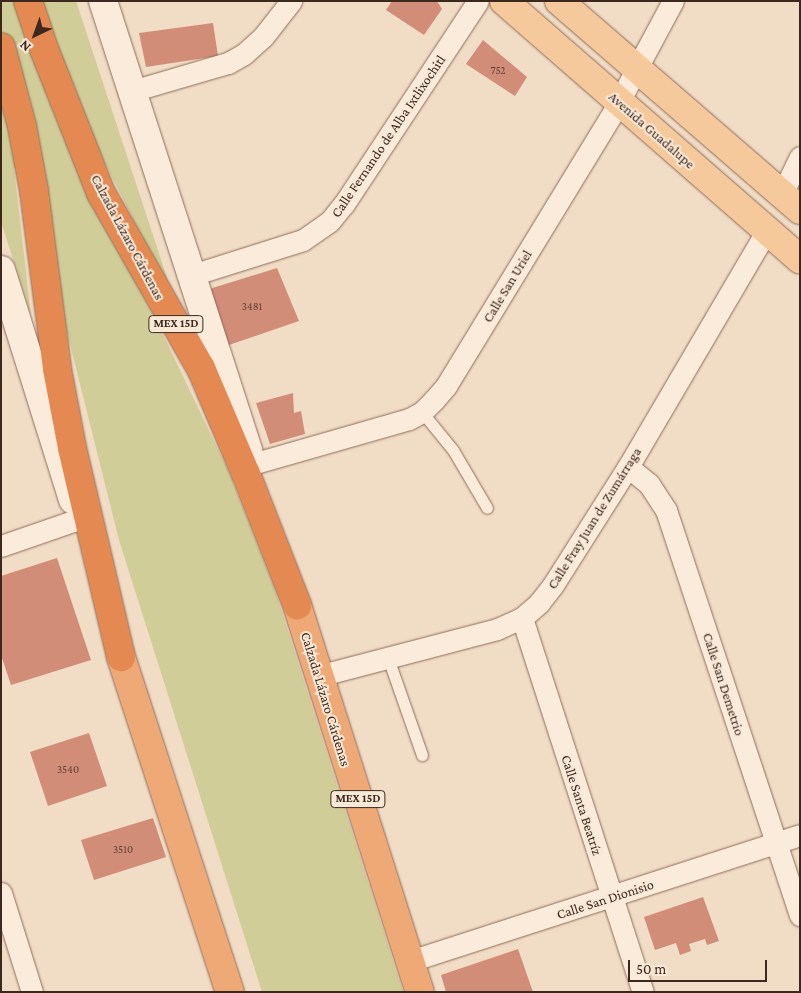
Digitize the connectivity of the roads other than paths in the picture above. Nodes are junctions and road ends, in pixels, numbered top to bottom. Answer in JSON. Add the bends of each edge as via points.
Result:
{"nodes":[{"id":1,"x":28,"y":1,"type":"edge"},
{"id":2,"x":103,"y":1,"type":"edge"},
{"id":3,"x":291,"y":1,"type":"edge"},
{"id":4,"x":478,"y":1,"type":"edge"},
{"id":5,"x":504,"y":1,"type":"edge"},
{"id":6,"x":558,"y":1,"type":"edge"},
{"id":7,"x":673,"y":1,"type":"edge"},
{"id":8,"x":4,"y":56,"type":"edge"},
{"id":9,"x":636,"y":68,"type":"junction"},
{"id":10,"x":132,"y":91,"type":"junction"},
{"id":11,"x":619,"y":101,"type":"junction"},
{"id":12,"x":800,"y":157,"type":"edge"},
{"id":13,"x":791,"y":202,"type":"edge"},
{"id":14,"x":767,"y":230,"type":"junction"},
{"id":15,"x":800,"y":259,"type":"edge"},
{"id":16,"x":1,"y":270,"type":"edge"},
{"id":17,"x":192,"y":275,"type":"junction"},
{"id":18,"x":422,"y":412,"type":"junction"},
{"id":19,"x":252,"y":464,"type":"junction"},
{"id":20,"x":628,"y":467,"type":"junction"},
{"id":21,"x":488,"y":508,"type":"dead end"},
{"id":22,"x":78,"y":519,"type":"junction"},
{"id":23,"x":1,"y":546,"type":"edge"},
{"id":24,"x":297,"y":605,"type":"junction"},
{"id":25,"x":522,"y":618,"type":"junction"},
{"id":26,"x":122,"y":657,"type":"junction"},
{"id":27,"x":388,"y":658,"type":"junction"},
{"id":28,"x":318,"y":676,"type":"junction"},
{"id":29,"x":422,"y":755,"type":"dead end"},
{"id":30,"x":800,"y":835,"type":"edge"},
{"id":31,"x":776,"y":843,"type":"junction"},
{"id":32,"x":1,"y":893,"type":"edge"},
{"id":33,"x":612,"y":896,"type":"junction"},
{"id":34,"x":800,"y":915,"type":"edge"},
{"id":35,"x":410,"y":961,"type":"junction"},
{"id":36,"x":32,"y":992,"type":"edge"},
{"id":37,"x":230,"y":992,"type":"edge"},
{"id":38,"x":420,"y":992,"type":"edge"},
{"id":39,"x":643,"y":992,"type":"edge"}],
"edges":[{"from":1,"to":24,"type":"highway","name":"Calzada Lázaro Cárdenas","number":"MEX 15D","via":[[101,193],[201,368]]},
{"from":2,"to":10,"type":"street","name":"Calzada Lázaro Cárdenas"},
{"from":3,"to":10,"type":"street","via":[[263,37],[244,54],[228,63]]},
{"from":4,"to":17,"type":"street","name":"Calle Fernando de Alba Ixtlixochitl","via":[[330,221],[303,240]]},
{"from":5,"to":11,"type":"main road","name":"Avenida Guadalupe"},
{"from":6,"to":9,"type":"main road"},
{"from":7,"to":9,"type":"street","name":"Calle San Uriel"},
{"from":8,"to":26,"type":"highway","via":[[34,192],[57,369],[72,448]]},
{"from":9,"to":11,"type":"street","name":"Calle San Uriel"},
{"from":9,"to":13,"type":"main road"},
{"from":10,"to":17,"type":"street","name":"Calzada Lázaro Cárdenas"},
{"from":11,"to":14,"type":"main road","name":"Avenida Guadalupe"},
{"from":11,"to":18,"type":"street","name":"Calle San Uriel","via":[[446,386]]},
{"from":12,"to":13,"type":"street"},
{"from":14,"to":15,"type":"main road","name":"Avenida Guadalupe"},
{"from":14,"to":20,"type":"street","name":"Calle Fray Juan de Zumárraga"},
{"from":16,"to":22,"type":"street"},
{"from":17,"to":19,"type":"street","name":"Calzada Lázaro Cárdenas"},
{"from":18,"to":19,"type":"street","name":"Calle San Uriel","via":[[409,419]]},
{"from":18,"to":21,"type":"lane","via":[[453,450]]},
{"from":19,"to":24,"type":"street","name":"Calzada Lázaro Cárdenas"},
{"from":20,"to":25,"type":"street","name":"Calle Fray Juan de Zumárraga","via":[[553,585]]},
{"from":20,"to":31,"type":"street","name":"Calle San Demetrio","via":[[650,484],[666,510]]},
{"from":22,"to":23,"type":"street"},
{"from":22,"to":26,"type":"street"},
{"from":24,"to":28,"type":"highway","name":"Calzada Lázaro Cárdenas","number":"MEX 15D"},
{"from":25,"to":27,"type":"street","name":"Calle Fray Juan de Zumárraga","via":[[497,629]]},
{"from":25,"to":33,"type":"street","name":"Calle Santa Beatríz"},
{"from":26,"to":37,"type":"highway"},
{"from":27,"to":28,"type":"street","name":"Calle Fray Juan de Zumárraga"},
{"from":27,"to":29,"type":"lane"},
{"from":28,"to":35,"type":"highway","name":"Calzada Lázaro Cárdenas","number":"MEX 15D"},
{"from":30,"to":31,"type":"street","name":"Calle San Dionisio"},
{"from":31,"to":33,"type":"street","name":"Calle San Dionisio"},
{"from":31,"to":34,"type":"street","name":"Calle San Demetrio"},
{"from":32,"to":36,"type":"street"},
{"from":33,"to":35,"type":"street","name":"Calle San Dionisio"},
{"from":33,"to":39,"type":"street","name":"Calle Santa Beatríz"},
{"from":35,"to":38,"type":"highway","name":"Calzada Lázaro Cárdenas","number":"MEX 15D"}]}
